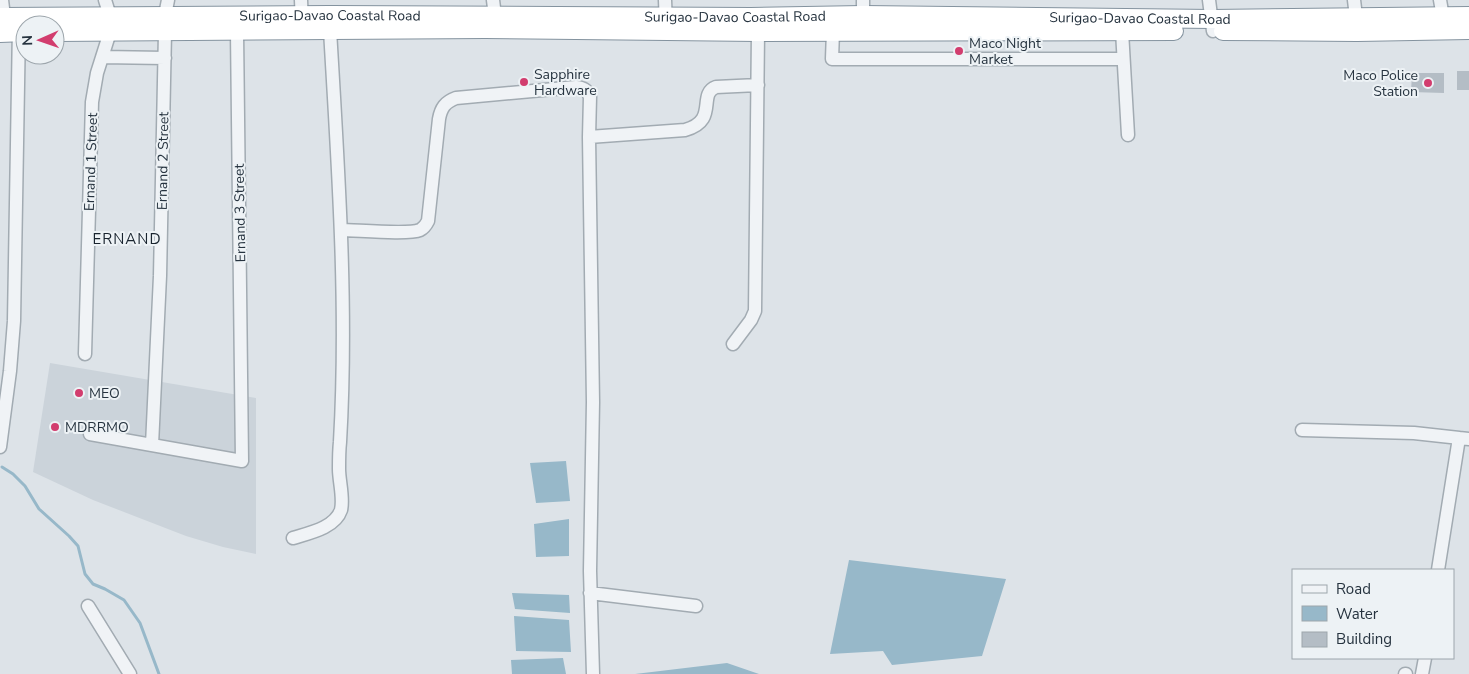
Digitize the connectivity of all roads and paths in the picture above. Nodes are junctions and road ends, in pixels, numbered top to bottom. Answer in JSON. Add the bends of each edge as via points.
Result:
{"nodes":[{"id":1,"x":1209,"y":0,"type":"edge"},
{"id":2,"x":1354,"y":0,"type":"edge"},
{"id":3,"x":302,"y":15,"type":"edge"},
{"id":4,"x":495,"y":15,"type":"edge"},
{"id":5,"x":863,"y":15,"type":"edge"},
{"id":6,"x":108,"y":16,"type":"edge"},
{"id":7,"x":166,"y":16,"type":"edge"},
{"id":8,"x":665,"y":16,"type":"edge"},
{"id":9,"x":1442,"y":16,"type":"edge"},
{"id":10,"x":1469,"y":16,"type":"edge"},
{"id":11,"x":9,"y":23,"type":"edge"},
{"id":12,"x":1213,"y":25,"type":"junction"},
{"id":13,"x":1357,"y":25,"type":"junction"},
{"id":14,"x":65,"y":29,"type":"edge"},
{"id":15,"x":330,"y":30,"type":"junction"},
{"id":16,"x":1469,"y":30,"type":"edge"},
{"id":17,"x":833,"y":31,"type":"junction"},
{"id":18,"x":1122,"y":31,"type":"junction"},
{"id":19,"x":237,"y":32,"type":"junction"},
{"id":20,"x":758,"y":32,"type":"junction"},
{"id":21,"x":102,"y":57,"type":"junction"},
{"id":22,"x":165,"y":58,"type":"junction"},
{"id":23,"x":1123,"y":59,"type":"junction"},
{"id":24,"x":758,"y":85,"type":"junction"},
{"id":25,"x":1128,"y":135,"type":"dead end"},
{"id":26,"x":589,"y":137,"type":"junction"},
{"id":27,"x":341,"y":230,"type":"junction"},
{"id":28,"x":733,"y":344,"type":"dead end"},
{"id":29,"x":85,"y":354,"type":"dead end"},
{"id":30,"x":1302,"y":430,"type":"dead end"},
{"id":31,"x":90,"y":434,"type":"dead end"},
{"id":32,"x":1464,"y":438,"type":"edge"},
{"id":33,"x":0,"y":443,"type":"edge"},
{"id":34,"x":152,"y":445,"type":"junction"},
{"id":35,"x":294,"y":538,"type":"dead end"},
{"id":36,"x":1438,"y":569,"type":"edge"},
{"id":37,"x":590,"y":593,"type":"junction"},
{"id":38,"x":88,"y":606,"type":"dead end"},
{"id":39,"x":696,"y":606,"type":"dead end"},
{"id":40,"x":1425,"y":659,"type":"edge"},
{"id":41,"x":130,"y":674,"type":"edge"},
{"id":42,"x":593,"y":674,"type":"edge"},
{"id":43,"x":1422,"y":674,"type":"edge"}],
"edges":[{"from":1,"to":12,"type":"street"},
{"from":2,"to":13,"type":"street"},
{"from":3,"to":4,"type":"highway","name":"Surigao-Davao Coastal Road"},
{"from":3,"to":7,"type":"highway","name":"Surigao-Davao Coastal Road"},
{"from":3,"to":15,"type":"highway","name":"Surigao-Davao Coastal Road"},
{"from":3,"to":19,"type":"highway","name":"Surigao-Davao Coastal Road"},
{"from":4,"to":8,"type":"highway","name":"Surigao-Davao Coastal Road"},
{"from":4,"to":15,"type":"highway","name":"Surigao-Davao Coastal Road"},
{"from":5,"to":8,"type":"highway","name":"Surigao-Davao Coastal Road"},
{"from":5,"to":12,"type":"highway","name":"Surigao-Davao Coastal Road"},
{"from":5,"to":17,"type":"highway","name":"Surigao-Davao Coastal Road"},
{"from":5,"to":18,"type":"highway","name":"Surigao-Davao Coastal Road"},
{"from":6,"to":7,"type":"highway","name":"Surigao-Davao Coastal Road"},
{"from":6,"to":11,"type":"highway","name":"Surigao-Davao Coastal Road"},
{"from":6,"to":14,"type":"highway","name":"Surigao-Davao Coastal Road"},
{"from":6,"to":21,"type":"street","name":"Ernand 1 Street"},
{"from":7,"to":19,"type":"highway","name":"Surigao-Davao Coastal Road"},
{"from":7,"to":22,"type":"street","name":"Ernand 2 Street"},
{"from":8,"to":20,"type":"highway","name":"Surigao-Davao Coastal Road"},
{"from":9,"to":10,"type":"highway","name":"Surigao-Davao Coastal Road"},
{"from":9,"to":13,"type":"highway","name":"Surigao-Davao Coastal Road"},
{"from":9,"to":16,"type":"highway","name":"Surigao-Davao Coastal Road"},
{"from":11,"to":33,"type":"street","via":[[14,321]]},
{"from":12,"to":13,"type":"highway","name":"Surigao-Davao Coastal Road"},
{"from":12,"to":18,"type":"highway","name":"Surigao-Davao Coastal Road"},
{"from":15,"to":27,"type":"street"},
{"from":17,"to":20,"type":"highway","name":"Surigao-Davao Coastal Road"},
{"from":17,"to":23,"type":"street","via":[[832,59]]},
{"from":18,"to":23,"type":"street"},
{"from":19,"to":34,"type":"street","name":"Ernand 3 Street","via":[[242,461]]},
{"from":20,"to":24,"type":"street"},
{"from":21,"to":22,"type":"street"},
{"from":21,"to":29,"type":"street","name":"Ernand 1 Street","via":[[92,102]]},
{"from":22,"to":34,"type":"street","name":"Ernand 2 Street"},
{"from":23,"to":25,"type":"street"},
{"from":24,"to":26,"type":"street","via":[[712,88],[706,113],[694,128]]},
{"from":24,"to":28,"type":"street","via":[[755,311]]},
{"from":26,"to":27,"type":"street","via":[[590,97],[585,89],[576,87],[456,98],[444,105],[441,112],[425,227],[406,232]]},
{"from":26,"to":37,"type":"street","via":[[593,402]]},
{"from":27,"to":35,"type":"street","via":[[344,333],[339,469],[341,510],[330,524]]},
{"from":30,"to":32,"type":"street","via":[[1414,433]]},
{"from":31,"to":34,"type":"street"},
{"from":32,"to":36,"type":"street"},
{"from":37,"to":39,"type":"street"},
{"from":37,"to":42,"type":"street"},
{"from":38,"to":41,"type":"street"},
{"from":40,"to":43,"type":"street"}]}
